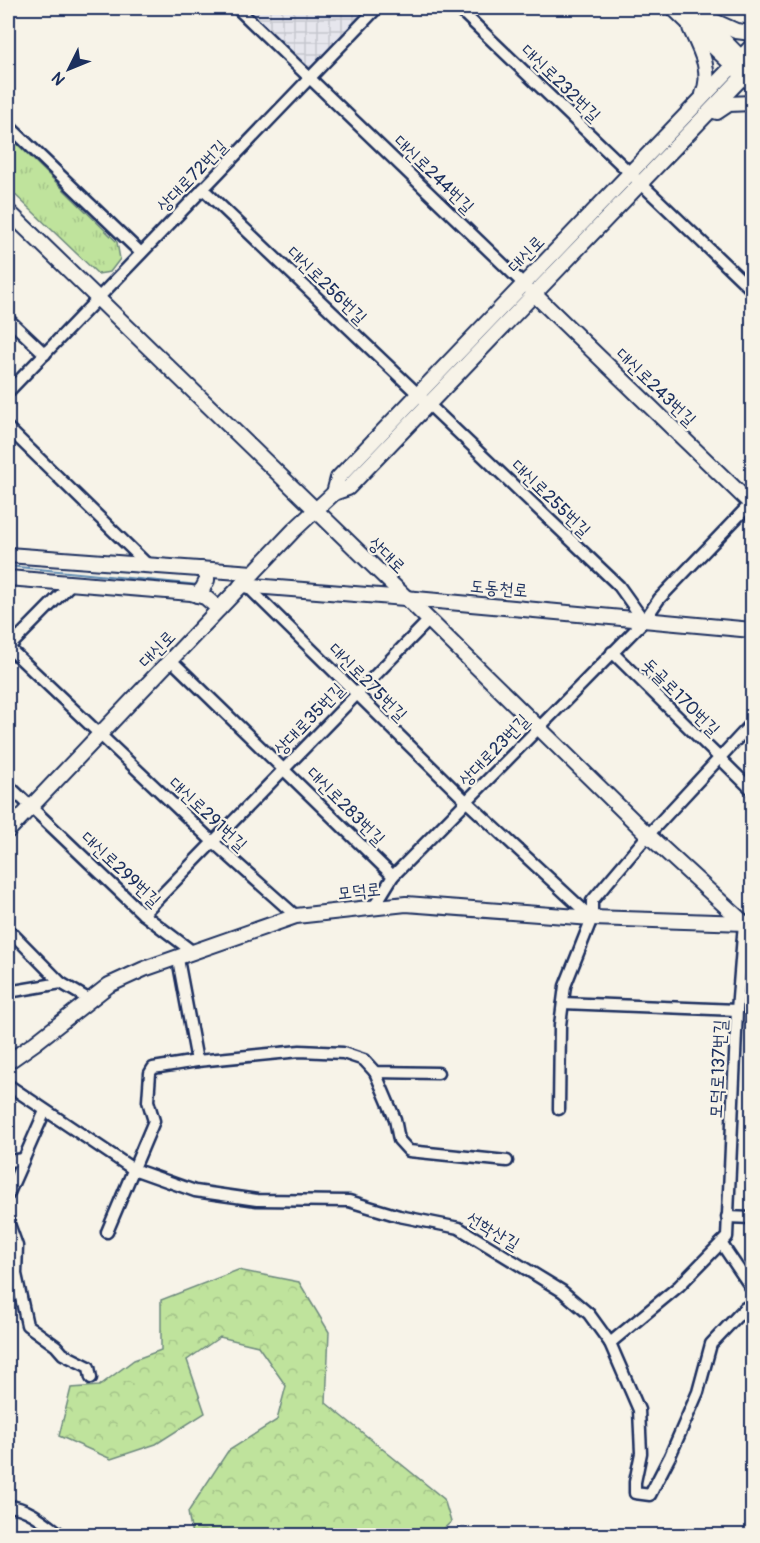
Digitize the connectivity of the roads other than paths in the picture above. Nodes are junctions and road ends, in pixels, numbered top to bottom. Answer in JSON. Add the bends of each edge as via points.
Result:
{"nodes":[{"id":1,"x":237,"y":8,"type":"edge"},
{"id":2,"x":377,"y":8,"type":"edge"},
{"id":3,"x":458,"y":8,"type":"edge"},
{"id":4,"x":673,"y":8,"type":"edge"},
{"id":5,"x":691,"y":13,"type":"edge"},
{"id":6,"x":753,"y":33,"type":"edge"},
{"id":7,"x":753,"y":46,"type":"edge"},
{"id":8,"x":737,"y":62,"type":"junction"},
{"id":9,"x":751,"y":73,"type":"edge"},
{"id":10,"x":310,"y":76,"type":"junction"},
{"id":11,"x":700,"y":100,"type":"junction"},
{"id":12,"x":753,"y":103,"type":"edge"},
{"id":13,"x":702,"y":120,"type":"junction"},
{"id":14,"x":8,"y":125,"type":"edge"},
{"id":15,"x":635,"y":177,"type":"junction"},
{"id":16,"x":203,"y":189,"type":"junction"},
{"id":17,"x":8,"y":211,"type":"edge"},
{"id":18,"x":141,"y":253,"type":"junction"},
{"id":19,"x":523,"y":284,"type":"junction"},
{"id":20,"x":753,"y":290,"type":"edge"},
{"id":21,"x":535,"y":295,"type":"junction"},
{"id":22,"x":98,"y":298,"type":"junction"},
{"id":23,"x":8,"y":319,"type":"edge"},
{"id":24,"x":45,"y":354,"type":"junction"},
{"id":25,"x":8,"y":392,"type":"edge"},
{"id":26,"x":418,"y":394,"type":"junction"},
{"id":27,"x":429,"y":405,"type":"junction"},
{"id":28,"x":8,"y":429,"type":"edge"},
{"id":29,"x":334,"y":493,"type":"junction"},
{"id":30,"x":752,"y":504,"type":"edge"},
{"id":31,"x":315,"y":511,"type":"junction"},
{"id":32,"x":8,"y":555,"type":"edge"},
{"id":33,"x":148,"y":566,"type":"junction"},
{"id":34,"x":201,"y":569,"type":"junction"},
{"id":35,"x":8,"y":578,"type":"edge"},
{"id":36,"x":247,"y":581,"type":"junction"},
{"id":37,"x":72,"y":583,"type":"junction"},
{"id":38,"x":197,"y":595,"type":"junction"},
{"id":39,"x":405,"y":598,"type":"junction"},
{"id":40,"x":219,"y":609,"type":"junction"},
{"id":41,"x":429,"y":620,"type":"junction"},
{"id":42,"x":644,"y":621,"type":"junction"},
{"id":43,"x":753,"y":630,"type":"edge"},
{"id":44,"x":8,"y":647,"type":"edge"},
{"id":45,"x":612,"y":652,"type":"junction"},
{"id":46,"x":171,"y":660,"type":"junction"},
{"id":47,"x":357,"y":694,"type":"junction"},
{"id":48,"x":753,"y":723,"type":"edge"},
{"id":49,"x":538,"y":727,"type":"junction"},
{"id":50,"x":99,"y":735,"type":"junction"},
{"id":51,"x":720,"y":758,"type":"junction"},
{"id":52,"x":284,"y":769,"type":"junction"},
{"id":53,"x":8,"y":785,"type":"edge"},
{"id":54,"x":753,"y":789,"type":"edge"},
{"id":55,"x":467,"y":802,"type":"junction"},
{"id":56,"x":30,"y":807,"type":"junction"},
{"id":57,"x":8,"y":831,"type":"edge"},
{"id":58,"x":648,"y":835,"type":"junction"},
{"id":59,"x":213,"y":842,"type":"junction"},
{"id":60,"x":393,"y":876,"type":"junction"},
{"id":61,"x":374,"y":907,"type":"junction"},
{"id":62,"x":143,"y":914,"type":"junction"},
{"id":63,"x":296,"y":916,"type":"junction"},
{"id":64,"x":592,"y":918,"type":"junction"},
{"id":65,"x":748,"y":923,"type":"edge"},
{"id":66,"x":8,"y":929,"type":"edge"},
{"id":67,"x":193,"y":952,"type":"junction"},
{"id":68,"x":178,"y":959,"type":"junction"},
{"id":69,"x":61,"y":983,"type":"junction"},
{"id":70,"x":8,"y":992,"type":"edge"},
{"id":71,"x":90,"y":1000,"type":"junction"},
{"id":72,"x":563,"y":1004,"type":"junction"},
{"id":73,"x":737,"y":1010,"type":"junction"},
{"id":74,"x":197,"y":1061,"type":"junction"},
{"id":75,"x":8,"y":1062,"type":"edge"},
{"id":76,"x":375,"y":1072,"type":"junction"},
{"id":77,"x":438,"y":1073,"type":"dead end"},
{"id":78,"x":8,"y":1085,"type":"edge"},
{"id":79,"x":559,"y":1109,"type":"dead end"},
{"id":80,"x":45,"y":1111,"type":"junction"},
{"id":81,"x":24,"y":1159,"type":"junction"},
{"id":82,"x":8,"y":1161,"type":"edge"},
{"id":83,"x":507,"y":1161,"type":"dead end"},
{"id":84,"x":133,"y":1169,"type":"junction"},
{"id":85,"x":8,"y":1195,"type":"edge"},
{"id":86,"x":728,"y":1217,"type":"junction"},
{"id":87,"x":8,"y":1221,"type":"edge"},
{"id":88,"x":752,"y":1221,"type":"edge"},
{"id":89,"x":107,"y":1232,"type":"dead end"},
{"id":90,"x":721,"y":1243,"type":"junction"},
{"id":91,"x":753,"y":1289,"type":"edge"},
{"id":92,"x":753,"y":1304,"type":"edge"},
{"id":93,"x":610,"y":1343,"type":"junction"},
{"id":94,"x":91,"y":1378,"type":"dead end"},
{"id":95,"x":8,"y":1506,"type":"edge"},
{"id":96,"x":63,"y":1536,"type":"edge"}],
"edges":[{"from":1,"to":10,"type":"street","name":"대신로244번길"},
{"from":2,"to":10,"type":"street","name":"상대로72번길"},
{"from":3,"to":15,"type":"street","name":"대신로232번길"},
{"from":4,"to":5,"type":"street"},
{"from":5,"to":6,"type":"street","via":[[743,33]]},
{"from":5,"to":8,"type":"street"},
{"from":5,"to":11,"type":"street","via":[[708,78]]},
{"from":7,"to":8,"type":"street","name":"대신로"},
{"from":8,"to":9,"type":"street"},
{"from":8,"to":11,"type":"street","name":"대신로"},
{"from":9,"to":13,"type":"street","name":"대신로"},
{"from":10,"to":16,"type":"street","name":"상대로72번길"},
{"from":10,"to":19,"type":"street","name":"대신로244번길"},
{"from":11,"to":15,"type":"street","name":"대신로"},
{"from":12,"to":13,"type":"street","via":[[729,104]]},
{"from":13,"to":15,"type":"street","name":"대신로"},
{"from":14,"to":18,"type":"street"},
{"from":15,"to":19,"type":"street","name":"대신로"},
{"from":15,"to":20,"type":"street","name":"대신로232번길"},
{"from":15,"to":21,"type":"street","name":"대신로"},
{"from":16,"to":18,"type":"street","name":"상대로72번길"},
{"from":16,"to":26,"type":"street","name":"대신로256번길"},
{"from":17,"to":22,"type":"street","name":"상대로"},
{"from":18,"to":22,"type":"street","name":"상대로72번길"},
{"from":19,"to":21,"type":"street","name":"대신로244번길"},
{"from":19,"to":26,"type":"street","name":"대신로"},
{"from":21,"to":27,"type":"street","name":"대신로"},
{"from":21,"to":30,"type":"street","name":"대신로243번길"},
{"from":22,"to":24,"type":"street","name":"상대로72번길"},
{"from":22,"to":31,"type":"street","name":"상대로"},
{"from":23,"to":24,"type":"street"},
{"from":24,"to":25,"type":"street","name":"상대로72번길"},
{"from":26,"to":27,"type":"street","name":"대신로256번길"},
{"from":26,"to":29,"type":"street","name":"대신로","via":[[338,478]]},
{"from":27,"to":29,"type":"street","name":"대신로","via":[[348,488]]},
{"from":27,"to":42,"type":"street","name":"대신로255번길","via":[[619,586]]},
{"from":28,"to":33,"type":"street"},
{"from":29,"to":31,"type":"street","name":"대신로"},
{"from":30,"to":42,"type":"street","name":"상대로23번길","via":[[659,599]]},
{"from":31,"to":36,"type":"street","name":"대신로"},
{"from":31,"to":39,"type":"street","name":"상대로"},
{"from":32,"to":33,"type":"street","name":"도동천로"},
{"from":33,"to":34,"type":"street","name":"도동천로"},
{"from":34,"to":36,"type":"street","name":"도동천로"},
{"from":34,"to":38,"type":"street","via":[[207,580]]},
{"from":35,"to":37,"type":"street"},
{"from":36,"to":39,"type":"street","name":"도동천로"},
{"from":36,"to":40,"type":"street","name":"대신로"},
{"from":36,"to":47,"type":"street","name":"대신로275번길"},
{"from":37,"to":38,"type":"street"},
{"from":37,"to":44,"type":"street"},
{"from":38,"to":40,"type":"street"},
{"from":39,"to":41,"type":"street","name":"상대로"},
{"from":39,"to":42,"type":"street","name":"도동천로"},
{"from":40,"to":46,"type":"street","name":"대신로"},
{"from":41,"to":47,"type":"street","name":"상대로35번길"},
{"from":41,"to":49,"type":"street","name":"상대로"},
{"from":42,"to":43,"type":"street","name":"도동천로"},
{"from":42,"to":45,"type":"street","name":"상대로23번길"},
{"from":44,"to":50,"type":"street","name":"대신로291번길"},
{"from":45,"to":49,"type":"street","name":"상대로23번길"},
{"from":45,"to":51,"type":"street","name":"돗골로170번길"},
{"from":46,"to":50,"type":"street","name":"대신로"},
{"from":46,"to":52,"type":"street","name":"대신로283번길"},
{"from":47,"to":52,"type":"street","name":"상대로35번길"},
{"from":47,"to":55,"type":"street","name":"대신로275번길"},
{"from":48,"to":51,"type":"street"},
{"from":49,"to":55,"type":"street","name":"상대로23번길"},
{"from":49,"to":58,"type":"street","name":"상대로"},
{"from":50,"to":56,"type":"street","name":"대신로"},
{"from":50,"to":59,"type":"street","name":"대신로291번길"},
{"from":51,"to":54,"type":"street","name":"돗골로170번길"},
{"from":51,"to":58,"type":"street"},
{"from":52,"to":59,"type":"street","name":"상대로35번길"},
{"from":52,"to":60,"type":"street","name":"대신로283번길"},
{"from":53,"to":56,"type":"street","name":"대신로299번길"},
{"from":55,"to":60,"type":"street","name":"상대로23번길"},
{"from":55,"to":64,"type":"street","name":"대신로275번길"},
{"from":56,"to":57,"type":"street","name":"대신로"},
{"from":56,"to":62,"type":"street","name":"대신로299번길"},
{"from":58,"to":64,"type":"street","via":[[595,897]]},
{"from":58,"to":65,"type":"street","name":"상대로"},
{"from":59,"to":62,"type":"street","name":"상대로35번길"},
{"from":59,"to":63,"type":"street","name":"대신로291번길"},
{"from":60,"to":61,"type":"street","name":"상대로23번길"},
{"from":61,"to":63,"type":"street","name":"모덕로"},
{"from":61,"to":64,"type":"street","name":"모덕로","via":[[406,904]]},
{"from":62,"to":67,"type":"street","name":"대신로299번길"},
{"from":63,"to":67,"type":"street","name":"모덕로"},
{"from":64,"to":65,"type":"street","name":"모덕로"},
{"from":64,"to":72,"type":"street","via":[[565,986]]},
{"from":65,"to":73,"type":"street","name":"모덕로137번길"},
{"from":66,"to":69,"type":"street"},
{"from":67,"to":68,"type":"street","name":"모덕로"},
{"from":68,"to":71,"type":"street","name":"모덕로","via":[[109,985]]},
{"from":68,"to":74,"type":"street"},
{"from":69,"to":70,"type":"street"},
{"from":69,"to":71,"type":"street"},
{"from":71,"to":75,"type":"street","name":"모덕로"},
{"from":72,"to":73,"type":"street"},
{"from":72,"to":79,"type":"street"},
{"from":73,"to":86,"type":"street","name":"모덕로137번길"},
{"from":74,"to":76,"type":"street","via":[[300,1051],[343,1053],[364,1060]]},
{"from":74,"to":84,"type":"street","via":[[153,1068],[150,1073],[148,1101],[154,1122]]},
{"from":76,"to":77,"type":"street"},
{"from":76,"to":83,"type":"street","via":[[395,1119],[399,1140],[409,1151]]},
{"from":78,"to":80,"type":"street","name":"선학산길"},
{"from":80,"to":81,"type":"street"},
{"from":80,"to":84,"type":"street","name":"선학산길"},
{"from":81,"to":82,"type":"street"},
{"from":81,"to":85,"type":"street"},
{"from":84,"to":89,"type":"street"},
{"from":84,"to":93,"type":"street","name":"선학산길","via":[[195,1191],[257,1200],[349,1201],[459,1228],[562,1292],[589,1314]]},
{"from":86,"to":88,"type":"street"},
{"from":86,"to":90,"type":"street","via":[[727,1237]]},
{"from":87,"to":94,"type":"street","via":[[17,1246],[16,1274],[27,1324],[63,1354],[89,1367]]},
{"from":90,"to":91,"type":"street"},
{"from":90,"to":93,"type":"street","via":[[679,1287]]},
{"from":92,"to":93,"type":"street","name":"선학산길","via":[[711,1344],[698,1392],[650,1495],[635,1493],[641,1453],[639,1410]]},
{"from":95,"to":96,"type":"street","via":[[38,1517]]}]}
